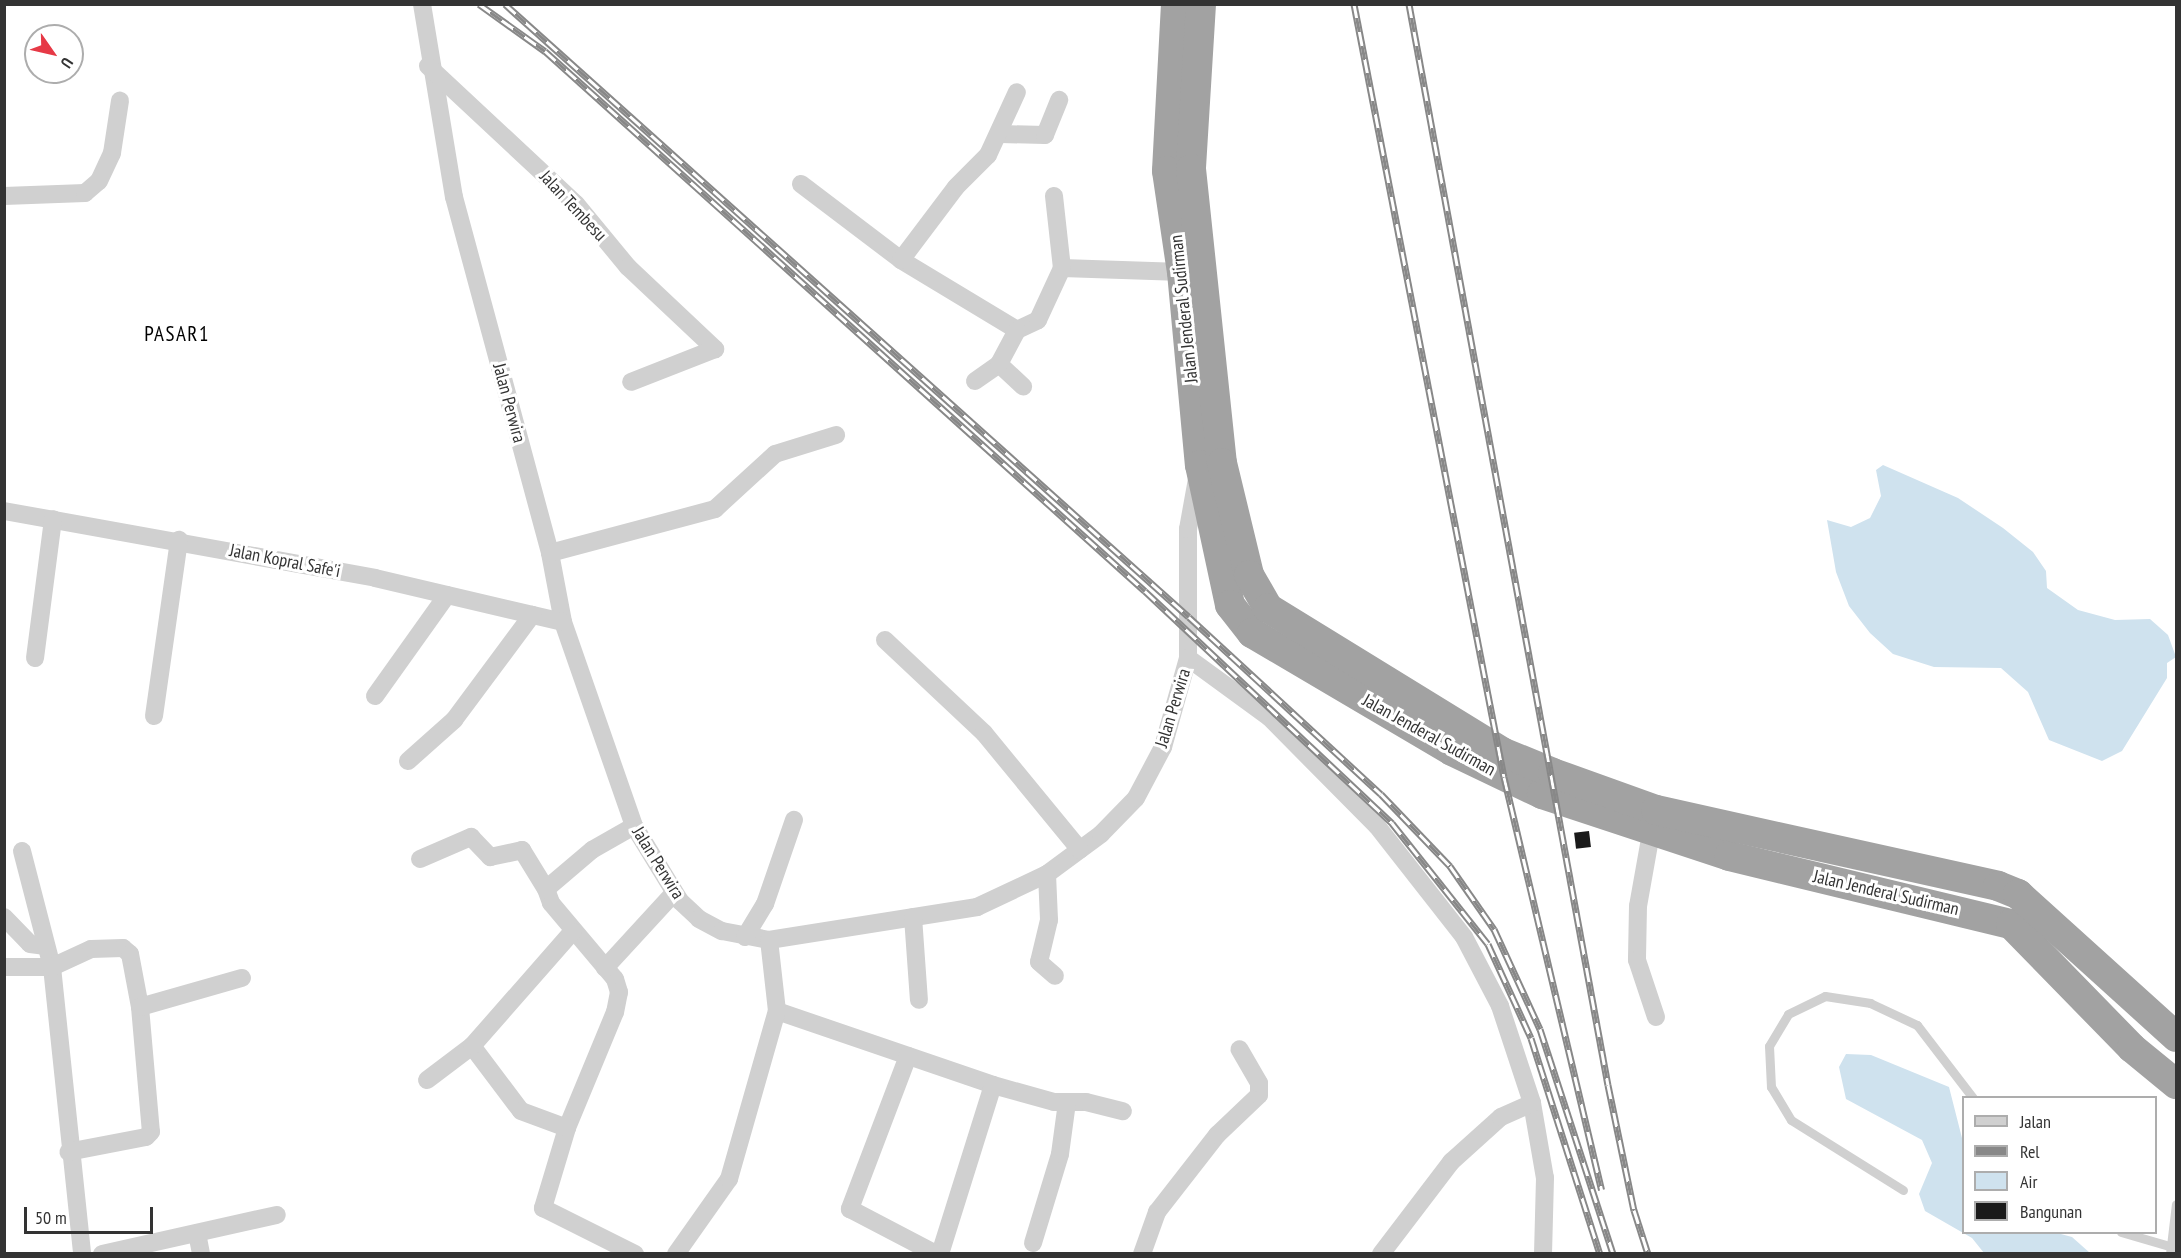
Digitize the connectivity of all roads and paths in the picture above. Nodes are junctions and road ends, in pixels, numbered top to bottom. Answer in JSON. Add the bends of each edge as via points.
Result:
{"nodes":[{"id":1,"x":422,"y":4,"type":"edge"},
{"id":2,"x":1176,"y":4,"type":"edge"},
{"id":3,"x":1201,"y":4,"type":"edge"},
{"id":4,"x":429,"y":66,"type":"junction"},
{"id":5,"x":1017,"y":92,"type":"dead end"},
{"id":6,"x":1059,"y":100,"type":"dead end"},
{"id":7,"x":120,"y":101,"type":"dead end"},
{"id":8,"x":1001,"y":134,"type":"junction"},
{"id":9,"x":801,"y":184,"type":"dead end"},
{"id":10,"x":4,"y":196,"type":"edge"},
{"id":11,"x":1054,"y":196,"type":"dead end"},
{"id":12,"x":901,"y":260,"type":"junction"},
{"id":13,"x":1062,"y":268,"type":"junction"},
{"id":14,"x":1182,"y":272,"type":"junction"},
{"id":15,"x":1017,"y":330,"type":"junction"},
{"id":16,"x":999,"y":364,"type":"junction"},
{"id":17,"x":975,"y":381,"type":"dead end"},
{"id":18,"x":631,"y":382,"type":"dead end"},
{"id":19,"x":1023,"y":386,"type":"dead end"},
{"id":20,"x":836,"y":435,"type":"dead end"},
{"id":21,"x":1211,"y":464,"type":"junction"},
{"id":22,"x":4,"y":511,"type":"edge"},
{"id":23,"x":53,"y":519,"type":"junction"},
{"id":24,"x":179,"y":540,"type":"junction"},
{"id":25,"x":550,"y":553,"type":"junction"},
{"id":26,"x":447,"y":595,"type":"junction"},
{"id":27,"x":532,"y":615,"type":"junction"},
{"id":28,"x":563,"y":622,"type":"junction"},
{"id":29,"x":885,"y":640,"type":"dead end"},
{"id":30,"x":35,"y":658,"type":"dead end"},
{"id":31,"x":1188,"y":658,"type":"junction"},
{"id":32,"x":375,"y":696,"type":"dead end"},
{"id":33,"x":154,"y":716,"type":"dead end"},
{"id":34,"x":408,"y":761,"type":"dead end"},
{"id":35,"x":794,"y":820,"type":"dead end"},
{"id":36,"x":1653,"y":820,"type":"junction"},
{"id":37,"x":634,"y":826,"type":"junction"},
{"id":38,"x":1080,"y":850,"type":"junction"},
{"id":39,"x":22,"y":851,"type":"dead end"},
{"id":40,"x":420,"y":859,"type":"dead end"},
{"id":41,"x":1047,"y":874,"type":"junction"},
{"id":42,"x":546,"y":889,"type":"junction"},
{"id":43,"x":675,"y":894,"type":"junction"},
{"id":44,"x":4,"y":917,"type":"edge"},
{"id":45,"x":913,"y":917,"type":"junction"},
{"id":46,"x":572,"y":932,"type":"junction"},
{"id":47,"x":745,"y":937,"type":"junction"},
{"id":48,"x":769,"y":940,"type":"junction"},
{"id":49,"x":46,"y":946,"type":"junction"},
{"id":50,"x":4,"y":967,"type":"edge"},
{"id":51,"x":52,"y":967,"type":"junction"},
{"id":52,"x":605,"y":968,"type":"junction"},
{"id":53,"x":1055,"y":976,"type":"dead end"},
{"id":54,"x":242,"y":978,"type":"dead end"},
{"id":55,"x":919,"y":1000,"type":"dead end"},
{"id":56,"x":140,"y":1007,"type":"junction"},
{"id":57,"x":777,"y":1011,"type":"junction"},
{"id":58,"x":1656,"y":1017,"type":"dead end"},
{"id":59,"x":2176,"y":1037,"type":"edge"},
{"id":60,"x":472,"y":1046,"type":"junction"},
{"id":61,"x":1239,"y":1049,"type":"dead end"},
{"id":62,"x":908,"y":1056,"type":"junction"},
{"id":63,"x":427,"y":1080,"type":"dead end"},
{"id":64,"x":2176,"y":1084,"type":"edge"},
{"id":65,"x":993,"y":1085,"type":"junction"},
{"id":66,"x":1971,"y":1096,"type":"edge"},
{"id":67,"x":1067,"y":1102,"type":"junction"},
{"id":68,"x":1532,"y":1103,"type":"junction"},
{"id":69,"x":1123,"y":1111,"type":"dead end"},
{"id":70,"x":567,"y":1128,"type":"junction"},
{"id":71,"x":68,"y":1152,"type":"junction"},
{"id":72,"x":1904,"y":1190,"type":"dead end"},
{"id":73,"x":2176,"y":1204,"type":"edge"},
{"id":74,"x":277,"y":1215,"type":"dead end"},
{"id":75,"x":197,"y":1233,"type":"junction"},
{"id":76,"x":2124,"y":1234,"type":"edge"},
{"id":77,"x":1033,"y":1243,"type":"dead end"},
{"id":78,"x":2173,"y":1249,"type":"edge"},
{"id":79,"x":82,"y":1254,"type":"edge"},
{"id":80,"x":102,"y":1254,"type":"edge"},
{"id":81,"x":201,"y":1254,"type":"edge"},
{"id":82,"x":635,"y":1254,"type":"edge"},
{"id":83,"x":675,"y":1254,"type":"edge"},
{"id":84,"x":938,"y":1254,"type":"edge"},
{"id":85,"x":1142,"y":1254,"type":"edge"},
{"id":86,"x":1381,"y":1254,"type":"edge"},
{"id":87,"x":1543,"y":1254,"type":"edge"}],
"edges":[{"from":1,"to":4,"type":"street","name":"Jalan Perwira"},
{"from":2,"to":14,"type":"highway","name":"Jalan Jenderal Sudirman","via":[[1167,171]]},
{"from":3,"to":21,"type":"highway","name":"Jalan Jenderal Sudirman","via":[[1191,169]]},
{"from":4,"to":18,"type":"street","name":"Jalan Tembesu","via":[[576,204],[628,267],[715,349]]},
{"from":4,"to":25,"type":"street","name":"Jalan Perwira","via":[[454,197]]},
{"from":5,"to":8,"type":"street"},
{"from":6,"to":8,"type":"street","via":[[1045,135]]},
{"from":7,"to":10,"type":"street","via":[[112,153],[99,180],[85,194]]},
{"from":8,"to":12,"type":"street"},
{"from":9,"to":12,"type":"street"},
{"from":11,"to":13,"type":"street"},
{"from":12,"to":15,"type":"street"},
{"from":13,"to":14,"type":"street"},
{"from":13,"to":15,"type":"street","via":[[1038,320]]},
{"from":14,"to":21,"type":"highway","name":"Jalan Jenderal Sudirman"},
{"from":15,"to":16,"type":"street"},
{"from":16,"to":17,"type":"street"},
{"from":16,"to":19,"type":"street"},
{"from":20,"to":25,"type":"street","via":[[775,454],[715,509]]},
{"from":21,"to":31,"type":"street","name":"Jalan Perwira","via":[[1188,530]]},
{"from":21,"to":36,"type":"highway","name":"Jalan Jenderal Sudirman","via":[[1230,605],[1252,633],[1504,777]]},
{"from":22,"to":23,"type":"street","name":"Jalan Kopral Safe'i"},
{"from":23,"to":24,"type":"street","name":"Jalan Kopral Safe'i"},
{"from":23,"to":30,"type":"street"},
{"from":24,"to":26,"type":"street","name":"Jalan Kopral Safe'i"},
{"from":24,"to":33,"type":"street"},
{"from":25,"to":28,"type":"street","name":"Jalan Perwira"},
{"from":26,"to":27,"type":"street","name":"Jalan Kopral Safe'i"},
{"from":26,"to":32,"type":"street"},
{"from":27,"to":28,"type":"street","name":"Jalan Kopral Safe'i"},
{"from":27,"to":34,"type":"street","via":[[454,720]]},
{"from":28,"to":37,"type":"street","name":"Jalan Perwira"},
{"from":29,"to":38,"type":"street","via":[[984,732]]},
{"from":31,"to":38,"type":"street","name":"Jalan Perwira","via":[[1163,747],[1136,798]]},
{"from":31,"to":68,"type":"street","via":[[1269,717],[1377,826],[1431,890],[1464,937],[1500,1006]]},
{"from":35,"to":47,"type":"street","via":[[765,904]]},
{"from":36,"to":58,"type":"street","via":[[1638,906],[1637,960]]},
{"from":36,"to":59,"type":"highway","name":"Jalan Jenderal Sudirman","via":[[1998,886],[2018,894]]},
{"from":36,"to":64,"type":"highway","name":"Jalan Jenderal Sudirman","via":[[1729,856],[2011,924],[2132,1048]]},
{"from":37,"to":42,"type":"street","via":[[592,850]]},
{"from":37,"to":43,"type":"street","name":"Jalan Perwira"},
{"from":38,"to":41,"type":"street","name":"Jalan Perwira"},
{"from":39,"to":49,"type":"street"},
{"from":40,"to":42,"type":"street","via":[[471,837],[490,857],[522,850]]},
{"from":41,"to":45,"type":"street","name":"Jalan Perwira","via":[[977,907]]},
{"from":41,"to":53,"type":"street","via":[[1049,920],[1039,962]]},
{"from":42,"to":46,"type":"street"},
{"from":43,"to":47,"type":"street","name":"Jalan Perwira","via":[[699,919]]},
{"from":43,"to":52,"type":"street"},
{"from":44,"to":49,"type":"street","via":[[30,944]]},
{"from":45,"to":48,"type":"street","name":"Jalan Perwira"},
{"from":45,"to":55,"type":"street"},
{"from":46,"to":52,"type":"street"},
{"from":46,"to":60,"type":"street"},
{"from":47,"to":48,"type":"street","name":"Jalan Perwira"},
{"from":48,"to":57,"type":"street"},
{"from":49,"to":51,"type":"street"},
{"from":50,"to":51,"type":"street"},
{"from":51,"to":56,"type":"street","via":[[91,949],[123,948],[130,954]]},
{"from":51,"to":71,"type":"street"},
{"from":52,"to":70,"type":"street","via":[[618,986],[618,1005]]},
{"from":54,"to":56,"type":"street"},
{"from":56,"to":71,"type":"street","via":[[150,1134]]},
{"from":57,"to":62,"type":"street"},
{"from":57,"to":83,"type":"street","via":[[729,1179]]},
{"from":60,"to":63,"type":"street"},
{"from":60,"to":70,"type":"street","via":[[521,1111]]},
{"from":61,"to":85,"type":"street","via":[[1258,1083],[1259,1095],[1217,1134],[1157,1212]]},
{"from":62,"to":65,"type":"street"},
{"from":62,"to":84,"type":"street","via":[[850,1209]]},
{"from":65,"to":67,"type":"street"},
{"from":65,"to":84,"type":"street"},
{"from":66,"to":72,"type":"lane","via":[[1917,1025],[1870,1003],[1825,996],[1788,1014],[1770,1046],[1771,1087],[1791,1120]]},
{"from":67,"to":69,"type":"street"},
{"from":67,"to":77,"type":"street","via":[[1060,1154]]},
{"from":68,"to":86,"type":"street","via":[[1501,1116],[1467,1147]]},
{"from":68,"to":87,"type":"street","via":[[1545,1178]]},
{"from":70,"to":82,"type":"street","via":[[544,1210]]},
{"from":71,"to":79,"type":"street"},
{"from":73,"to":78,"type":"lane"},
{"from":74,"to":75,"type":"street"},
{"from":75,"to":80,"type":"street"},
{"from":75,"to":81,"type":"street"},
{"from":76,"to":78,"type":"lane"}]}
